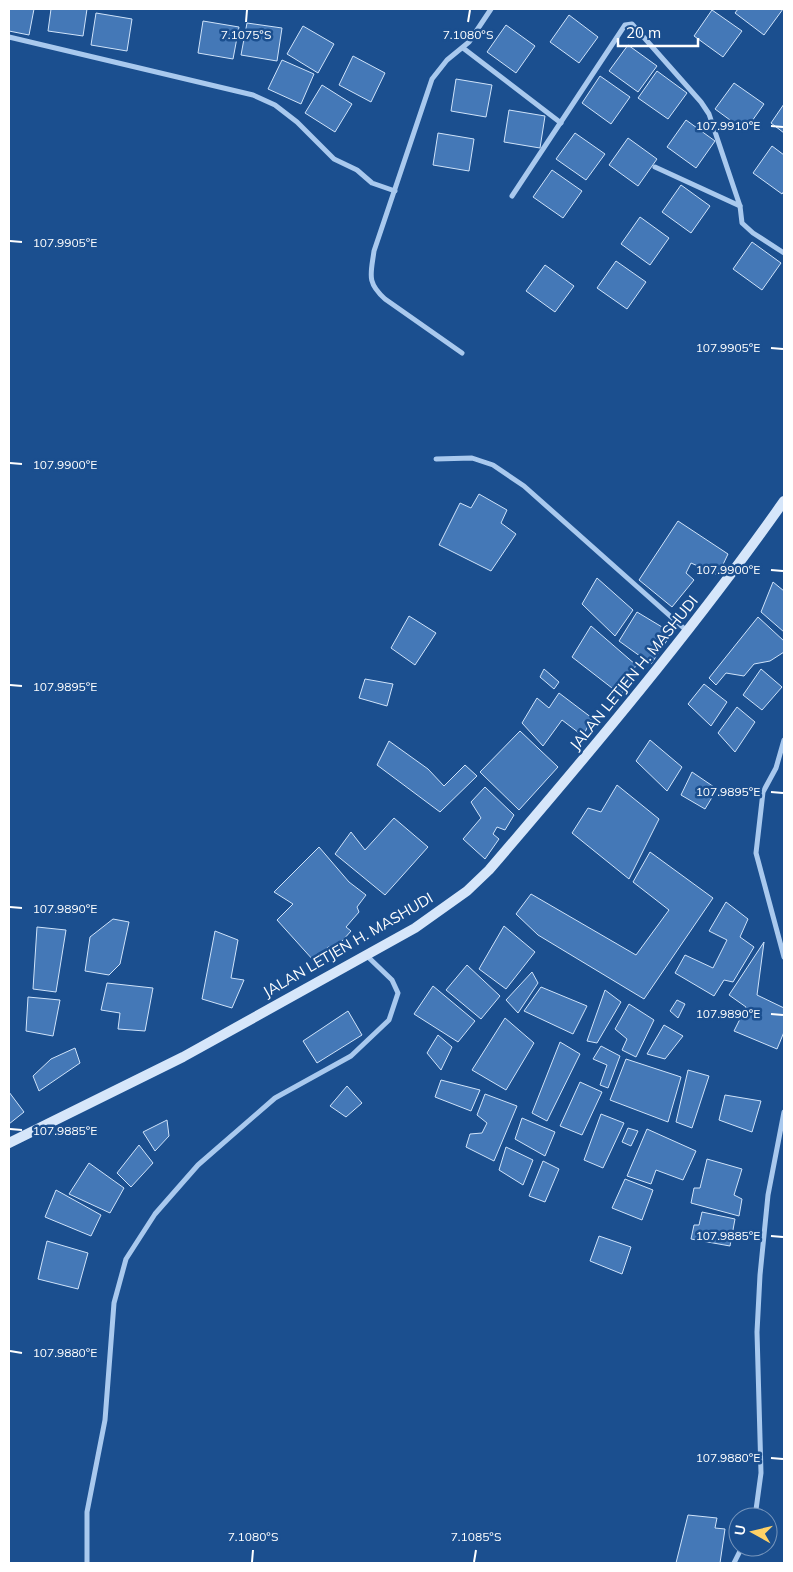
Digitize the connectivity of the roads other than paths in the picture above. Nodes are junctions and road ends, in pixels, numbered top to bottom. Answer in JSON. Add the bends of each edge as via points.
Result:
{"nodes":[{"id":1,"x":492,"y":9,"type":"edge"},
{"id":2,"x":9,"y":37,"type":"edge"},
{"id":3,"x":463,"y":48,"type":"junction"},
{"id":4,"x":561,"y":123,"type":"junction"},
{"id":5,"x":655,"y":167,"type":"dead end"},
{"id":6,"x":395,"y":191,"type":"junction"},
{"id":7,"x":512,"y":196,"type":"dead end"},
{"id":8,"x":740,"y":206,"type":"junction"},
{"id":9,"x":784,"y":253,"type":"edge"},
{"id":10,"x":462,"y":353,"type":"dead end"},
{"id":11,"x":436,"y":459,"type":"dead end"},
{"id":12,"x":784,"y":501,"type":"edge"},
{"id":13,"x":687,"y":632,"type":"junction"},
{"id":14,"x":784,"y":740,"type":"edge"},
{"id":15,"x":365,"y":954,"type":"junction"},
{"id":16,"x":784,"y":957,"type":"edge"},
{"id":17,"x":784,"y":1112,"type":"edge"},
{"id":18,"x":9,"y":1143,"type":"edge"},
{"id":19,"x":756,"y":1507,"type":"edge"},
{"id":20,"x":87,"y":1563,"type":"edge"}],
"edges":[{"from":1,"to":3,"type":"street"},
{"from":2,"to":6,"type":"street","via":[[253,95],[276,105],[298,122],[334,159],[357,170],[372,183]]},
{"from":3,"to":4,"type":"street"},
{"from":3,"to":6,"type":"street","via":[[447,60],[432,79]]},
{"from":4,"to":7,"type":"street"},
{"from":4,"to":8,"type":"street","via":[[625,25],[632,24],[709,114]]},
{"from":5,"to":8,"type":"street"},
{"from":6,"to":10,"type":"street","via":[[374,251],[370,279],[375,290],[385,299]]},
{"from":8,"to":9,"type":"street","via":[[742,223]]},
{"from":11,"to":13,"type":"street","via":[[472,458],[493,465],[524,486]]},
{"from":12,"to":13,"type":"main road","name":"JALAN LETJEN H. MASHUDI"},
{"from":13,"to":15,"type":"main road","name":"JALAN LETJEN H. MASHUDI","via":[[489,870],[467,891],[414,928]]},
{"from":14,"to":16,"type":"street","via":[[776,768],[763,792],[756,854]]},
{"from":15,"to":18,"type":"main road","name":"JALAN LETJEN H. MASHUDI","via":[[182,1057]]},
{"from":15,"to":20,"type":"street","via":[[392,980],[398,993],[389,1020],[351,1056],[275,1098],[198,1164],[155,1214],[126,1259],[114,1303],[105,1420],[87,1512]]},
{"from":17,"to":19,"type":"street","via":[[768,1195],[760,1275],[757,1332],[761,1473]]}]}
